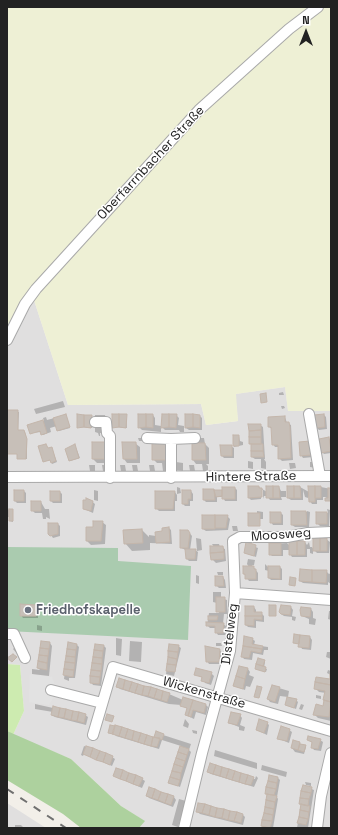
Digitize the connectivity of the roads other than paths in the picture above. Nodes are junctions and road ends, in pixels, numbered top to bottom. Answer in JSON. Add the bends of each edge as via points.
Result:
{"nodes":[{"id":1,"x":318,"y":7,"type":"edge"},
{"id":2,"x":7,"y":340,"type":"edge"},
{"id":3,"x":309,"y":414,"type":"dead end"},
{"id":4,"x":95,"y":422,"type":"dead end"},
{"id":5,"x":147,"y":438,"type":"dead end"},
{"id":6,"x":196,"y":438,"type":"dead end"},
{"id":7,"x":171,"y":439,"type":"junction"},
{"id":8,"x":320,"y":476,"type":"junction"},
{"id":9,"x":331,"y":476,"type":"edge"},
{"id":10,"x":7,"y":477,"type":"edge"},
{"id":11,"x":110,"y":478,"type":"junction"},
{"id":12,"x":171,"y":478,"type":"junction"},
{"id":13,"x":331,"y":532,"type":"edge"},
{"id":14,"x":233,"y":541,"type":"joint"},
{"id":15,"x":235,"y":592,"type":"junction"},
{"id":16,"x":331,"y":600,"type":"edge"},
{"id":17,"x":11,"y":634,"type":"edge"},
{"id":18,"x":24,"y":658,"type":"dead end"},
{"id":19,"x":51,"y":690,"type":"dead end"},
{"id":20,"x":218,"y":697,"type":"junction"},
{"id":21,"x":102,"y":703,"type":"junction"},
{"id":22,"x":331,"y":731,"type":"edge"},
{"id":23,"x":93,"y":735,"type":"dead end"},
{"id":24,"x":331,"y":753,"type":"edge"},
{"id":25,"x":329,"y":770,"type":"edge"},
{"id":26,"x":184,"y":828,"type":"edge"},
{"id":27,"x":317,"y":828,"type":"edge"}],
"edges":[{"from":1,"to":2,"type":"street","name":"Oberfarrnbacher Straße","via":[[289,29],[199,110],[36,289],[25,304]]},
{"from":3,"to":8,"type":"street"},
{"from":4,"to":11,"type":"street","via":[[106,422],[106,433],[110,436]]},
{"from":5,"to":7,"type":"street"},
{"from":6,"to":7,"type":"street"},
{"from":7,"to":12,"type":"street"},
{"from":8,"to":9,"type":"street","name":"Hintere Straße"},
{"from":8,"to":12,"type":"street","name":"Hintere Straße"},
{"from":10,"to":11,"type":"street","name":"Hintere Straße"},
{"from":11,"to":12,"type":"street","name":"Hintere Straße"},
{"from":13,"to":14,"type":"street","name":"Moosweg","via":[[287,537],[240,537]]},
{"from":14,"to":15,"type":"street","name":"Distelweg"},
{"from":15,"to":16,"type":"street"},
{"from":15,"to":20,"type":"street","name":"Distelweg","via":[[230,651]]},
{"from":17,"to":18,"type":"street"},
{"from":19,"to":21,"type":"street"},
{"from":20,"to":21,"type":"street","name":"Wickenstraße","via":[[113,667]]},
{"from":20,"to":22,"type":"street","name":"Wickenstraße"},
{"from":20,"to":26,"type":"street","name":"Distelweg"},
{"from":21,"to":23,"type":"street","name":"Wickenstraße"},
{"from":24,"to":25,"type":"street"},
{"from":25,"to":27,"type":"street"}]}
